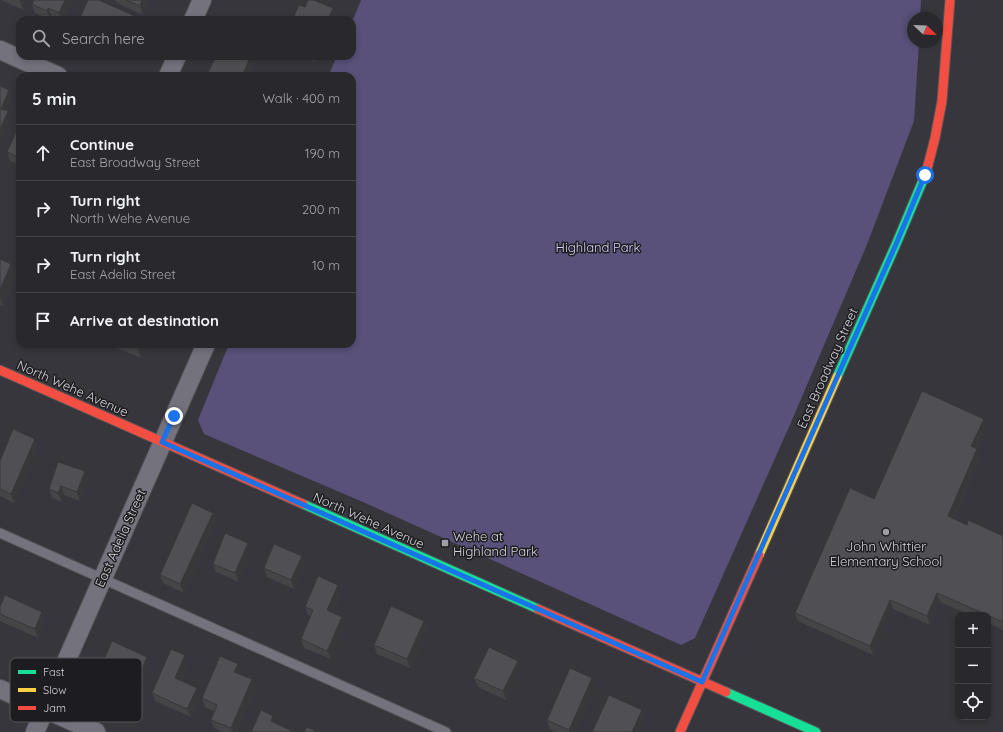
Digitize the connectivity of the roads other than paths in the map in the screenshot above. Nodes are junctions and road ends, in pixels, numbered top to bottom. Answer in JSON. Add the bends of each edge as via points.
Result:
{"nodes":[{"id":1,"x":202,"y":0,"type":"edge"},
{"id":2,"x":950,"y":0,"type":"edge"},
{"id":3,"x":195,"y":16,"type":"edge"},
{"id":4,"x":0,"y":50,"type":"edge"},
{"id":5,"x":16,"y":57,"type":"edge"},
{"id":6,"x":22,"y":60,"type":"edge"},
{"id":7,"x":175,"y":60,"type":"edge"},
{"id":8,"x":49,"y":72,"type":"edge"},
{"id":9,"x":170,"y":72,"type":"edge"},
{"id":10,"x":204,"y":348,"type":"edge"},
{"id":11,"x":0,"y":370,"type":"edge"},
{"id":12,"x":162,"y":442,"type":"junction"},
{"id":13,"x":0,"y":533,"type":"edge"},
{"id":14,"x":102,"y":578,"type":"junction"},
{"id":15,"x":67,"y":658,"type":"edge"},
{"id":16,"x":702,"y":682,"type":"junction"},
{"id":17,"x":0,"y":689,"type":"edge"},
{"id":18,"x":10,"y":693,"type":"edge"},
{"id":19,"x":39,"y":722,"type":"edge"},
{"id":20,"x":74,"y":722,"type":"edge"},
{"id":21,"x":35,"y":732,"type":"edge"},
{"id":22,"x":96,"y":732,"type":"edge"},
{"id":23,"x":446,"y":732,"type":"edge"},
{"id":24,"x":680,"y":732,"type":"edge"},
{"id":25,"x":816,"y":732,"type":"edge"}],
"edges":[{"from":1,"to":3,"type":"street"},
{"from":2,"to":16,"type":"street","name":"East Broadway Street","via":[[942,100],[925,175]]},
{"from":4,"to":5,"type":"street"},
{"from":6,"to":8,"type":"street"},
{"from":7,"to":9,"type":"street"},
{"from":10,"to":12,"type":"street","name":"East Adelia Street"},
{"from":11,"to":12,"type":"street","name":"North Wehe Avenue"},
{"from":12,"to":14,"type":"street","name":"East Adelia Street"},
{"from":12,"to":16,"type":"street","name":"North Wehe Avenue"},
{"from":13,"to":14,"type":"lane"},
{"from":14,"to":15,"type":"street","name":"East Adelia Street"},
{"from":14,"to":23,"type":"lane"},
{"from":16,"to":24,"type":"street","name":"East Broadway Street"},
{"from":16,"to":25,"type":"street","name":"North Wehe Avenue"},
{"from":17,"to":18,"type":"street"},
{"from":19,"to":21,"type":"street","name":"East Adelia Street"},
{"from":20,"to":22,"type":"street"}]}
